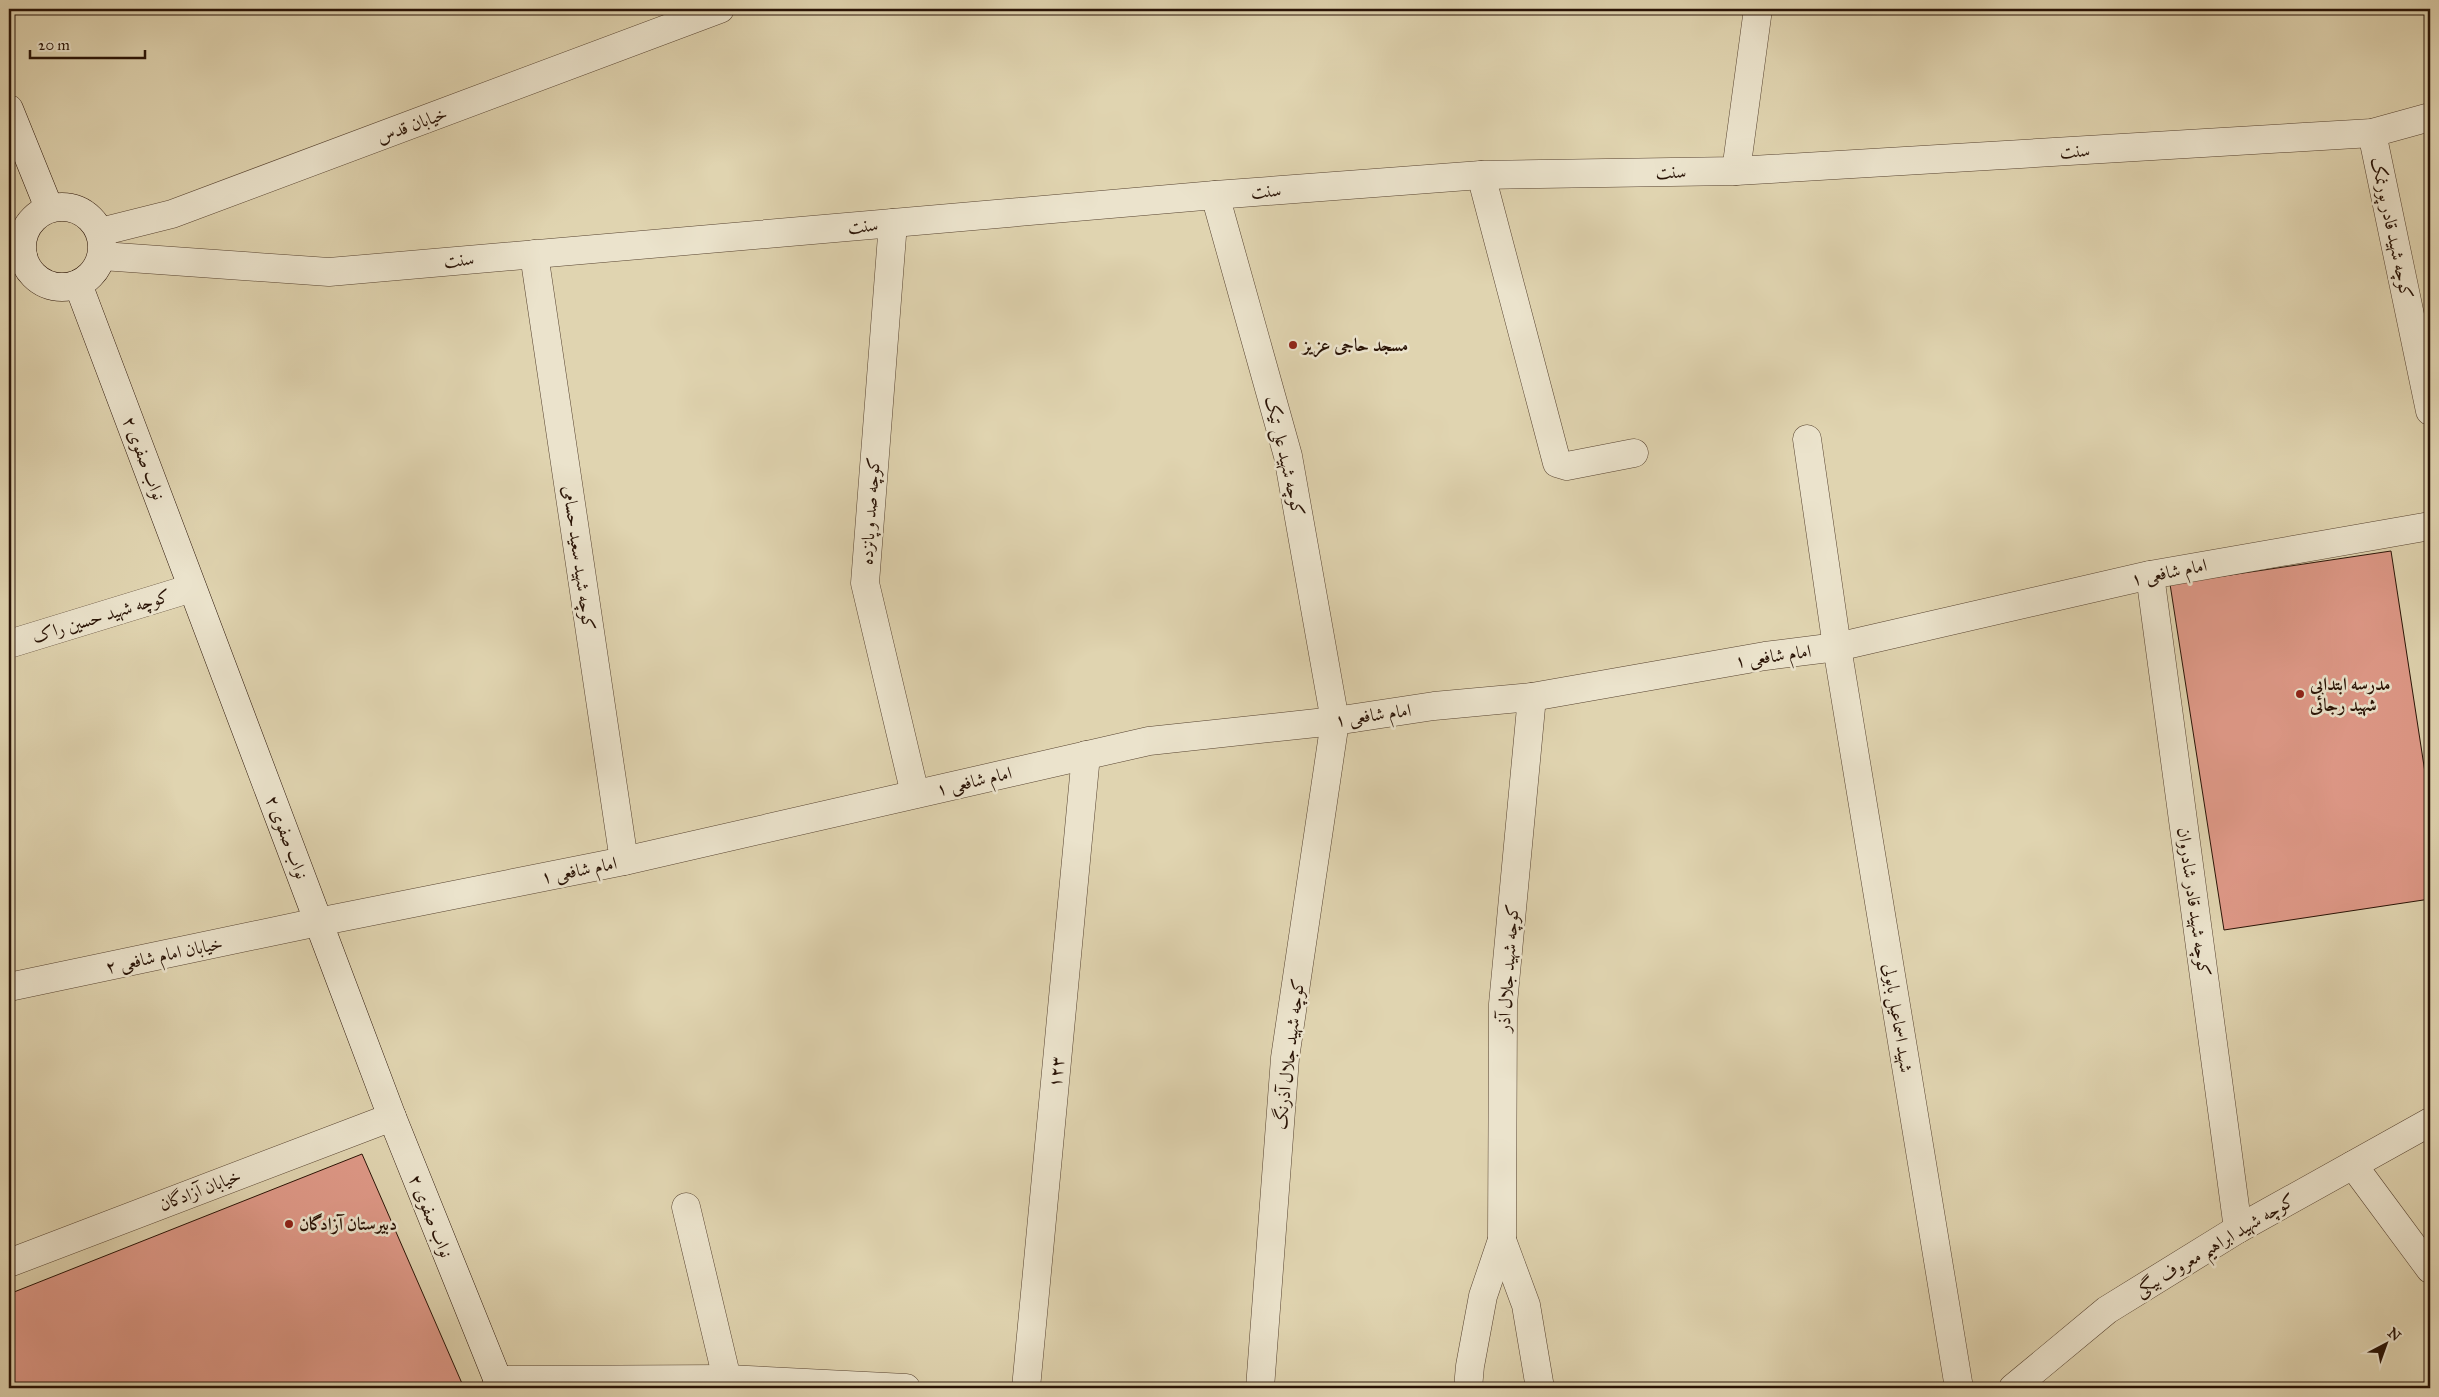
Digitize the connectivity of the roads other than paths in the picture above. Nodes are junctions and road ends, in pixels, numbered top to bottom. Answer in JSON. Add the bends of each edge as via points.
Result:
{"nodes":[{"id":1,"x":720,"y":9,"type":"edge"},
{"id":2,"x":1758,"y":9,"type":"edge"},
{"id":3,"x":9,"y":109,"type":"edge"},
{"id":4,"x":2430,"y":117,"type":"edge"},
{"id":5,"x":2372,"y":133,"type":"junction"},
{"id":6,"x":1736,"y":172,"type":"junction"},
{"id":7,"x":1481,"y":175,"type":"junction"},
{"id":8,"x":1215,"y":195,"type":"junction"},
{"id":9,"x":49,"y":208,"type":"junction"},
{"id":10,"x":893,"y":223,"type":"junction"},
{"id":11,"x":101,"y":244,"type":"junction"},
{"id":12,"x":534,"y":254,"type":"junction"},
{"id":13,"x":16,"y":258,"type":"edge"},
{"id":14,"x":78,"y":284,"type":"junction"},
{"id":15,"x":2430,"y":410,"type":"edge"},
{"id":16,"x":1807,"y":439,"type":"dead end"},
{"id":17,"x":1634,"y":453,"type":"dead end"},
{"id":18,"x":2430,"y":526,"type":"edge"},
{"id":19,"x":2150,"y":575,"type":"junction"},
{"id":20,"x":192,"y":588,"type":"junction"},
{"id":21,"x":9,"y":644,"type":"edge"},
{"id":22,"x":1837,"y":647,"type":"junction"},
{"id":23,"x":1532,"y":697,"type":"junction"},
{"id":24,"x":1335,"y":722,"type":"junction"},
{"id":25,"x":1086,"y":755,"type":"junction"},
{"id":26,"x":915,"y":794,"type":"junction"},
{"id":27,"x":624,"y":861,"type":"junction"},
{"id":28,"x":318,"y":922,"type":"junction"},
{"id":29,"x":9,"y":988,"type":"edge"},
{"id":30,"x":392,"y":1117,"type":"junction"},
{"id":31,"x":2430,"y":1122,"type":"edge"},
{"id":32,"x":2353,"y":1165,"type":"junction"},
{"id":33,"x":686,"y":1207,"type":"dead end"},
{"id":34,"x":2238,"y":1229,"type":"junction"},
{"id":35,"x":1502,"y":1240,"type":"junction"},
{"id":36,"x":9,"y":1263,"type":"edge"},
{"id":37,"x":2430,"y":1269,"type":"edge"},
{"id":38,"x":727,"y":1379,"type":"junction"},
{"id":39,"x":499,"y":1384,"type":"edge"},
{"id":40,"x":906,"y":1388,"type":"edge"},
{"id":41,"x":1026,"y":1388,"type":"edge"},
{"id":42,"x":1260,"y":1388,"type":"edge"},
{"id":43,"x":1468,"y":1388,"type":"edge"},
{"id":44,"x":1540,"y":1388,"type":"edge"},
{"id":45,"x":1958,"y":1388,"type":"edge"},
{"id":46,"x":2013,"y":1388,"type":"edge"}],
"edges":[{"from":1,"to":11,"type":"street","name":"خیابان قدس","via":[[172,214]]},
{"from":2,"to":6,"type":"street"},
{"from":3,"to":9,"type":"street"},
{"from":4,"to":5,"type":"street","name":"سنت"},
{"from":5,"to":6,"type":"street","name":"سنت"},
{"from":5,"to":15,"type":"street","name":"کوچه شهید قادر پورنمک"},
{"from":6,"to":7,"type":"street","name":"سنت"},
{"from":7,"to":8,"type":"street","name":"سنت"},
{"from":7,"to":17,"type":"street","via":[[1557,463],[1567,466]]},
{"from":8,"to":10,"type":"street","name":"سنت"},
{"from":8,"to":24,"type":"street","name":"کوچه شهید علی تیک","via":[[1288,456]]},
{"from":9,"to":11,"type":"street","via":[[74,207],[94,221]]},
{"from":9,"to":13,"type":"street","via":[[30,222]]},
{"from":10,"to":12,"type":"street","name":"سنت"},
{"from":10,"to":26,"type":"street","name":"کوچه صد و پانزده","via":[[864,583]]},
{"from":11,"to":12,"type":"street","name":"سنت","via":[[329,272]]},
{"from":11,"to":14,"type":"street","via":[[97,267],[89,278]]},
{"from":12,"to":27,"type":"street","name":"کوچه شهید سعید حسامی"},
{"from":13,"to":14,"type":"street","via":[[50,286]]},
{"from":14,"to":20,"type":"street","name":"نواب صفوی ۲"},
{"from":16,"to":22,"type":"street","name":"شهید اسماعیل بابولی"},
{"from":18,"to":19,"type":"street","name":"امام شافعی ۱"},
{"from":19,"to":22,"type":"street","name":"امام شافعی ۱"},
{"from":19,"to":34,"type":"street","name":"کوچه شهید قادر شادروان"},
{"from":20,"to":21,"type":"street","name":"کوچه شهید حسین راک"},
{"from":20,"to":28,"type":"street","name":"نواب صفوی ۲"},
{"from":22,"to":23,"type":"street","name":"امام شافعی ۱","via":[[1765,656]]},
{"from":22,"to":45,"type":"street","name":"شهید اسماعیل بابولی"},
{"from":23,"to":24,"type":"street","name":"امام شافعی ۱","via":[[1434,706]]},
{"from":23,"to":35,"type":"street","name":"کوچه شهید جلال آذر","via":[[1503,1004]]},
{"from":24,"to":25,"type":"street","name":"امام شافعی ۱","via":[[1149,741]]},
{"from":24,"to":42,"type":"street","name":"کوچه شهید جلال آذرنگ","via":[[1285,1058]]},
{"from":25,"to":26,"type":"street","name":"امام شافعی ۱"},
{"from":25,"to":41,"type":"street","name":"۱۲۳"},
{"from":26,"to":27,"type":"street","name":"امام شافعی ۱"},
{"from":27,"to":28,"type":"street","name":"امام شافعی ۱"},
{"from":28,"to":29,"type":"street","name":"خیابان امام شافعی ۲"},
{"from":28,"to":30,"type":"street","name":"نواب صفوی ۲"},
{"from":30,"to":36,"type":"street","name":"خیابان آزادگان"},
{"from":30,"to":39,"type":"street","name":"نواب صفوی ۲"},
{"from":31,"to":32,"type":"street","name":"کوچه شهید ابراهیم معروف بیگی"},
{"from":32,"to":34,"type":"street","name":"کوچه شهید ابراهیم معروف بیگی"},
{"from":32,"to":37,"type":"street"},
{"from":33,"to":38,"type":"street"},
{"from":34,"to":46,"type":"street","name":"کوچه شهید ابراهیم معروف بیگی","via":[[2107,1310]]},
{"from":35,"to":43,"type":"street","via":[[1483,1296]]},
{"from":35,"to":44,"type":"street","via":[[1526,1305]]},
{"from":38,"to":39,"type":"street"},
{"from":38,"to":40,"type":"street"}]}
